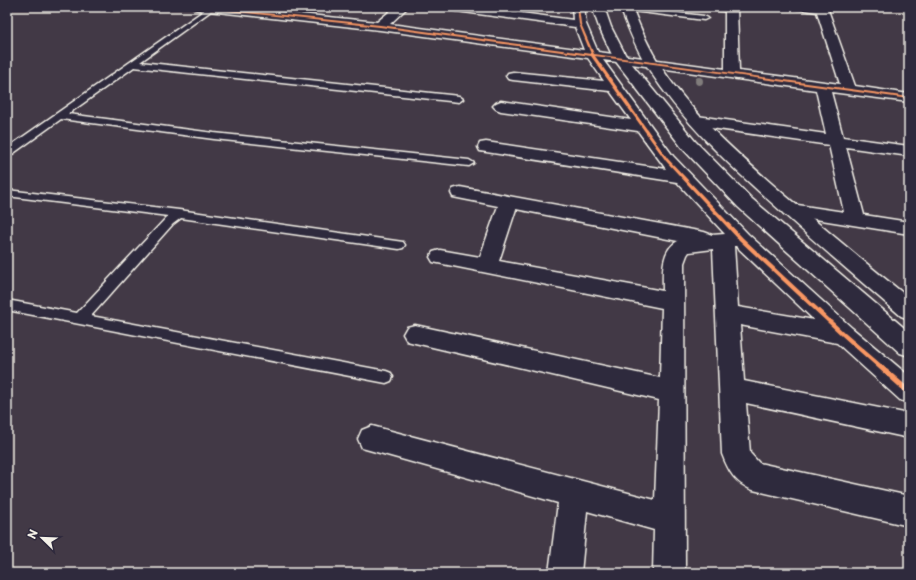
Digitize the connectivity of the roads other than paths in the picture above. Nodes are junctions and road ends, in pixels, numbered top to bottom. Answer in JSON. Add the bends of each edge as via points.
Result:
{"nodes":[{"id":1,"x":199,"y":7,"type":"edge"},
{"id":2,"x":402,"y":7,"type":"edge"},
{"id":3,"x":450,"y":7,"type":"edge"},
{"id":4,"x":578,"y":7,"type":"edge"},
{"id":5,"x":598,"y":7,"type":"edge"},
{"id":6,"x":706,"y":7,"type":"edge"},
{"id":7,"x":801,"y":7,"type":"edge"},
{"id":8,"x":212,"y":8,"type":"junction"},
{"id":9,"x":627,"y":8,"type":"edge"},
{"id":10,"x":731,"y":8,"type":"edge"},
{"id":11,"x":822,"y":8,"type":"edge"},
{"id":12,"x":674,"y":11,"type":"edge"},
{"id":13,"x":704,"y":18,"type":"dead end"},
{"id":14,"x":580,"y":24,"type":"junction"},
{"id":15,"x":380,"y":26,"type":"junction"},
{"id":16,"x":593,"y":56,"type":"junction"},
{"id":17,"x":621,"y":59,"type":"junction"},
{"id":18,"x":651,"y":63,"type":"junction"},
{"id":19,"x":133,"y":64,"type":"junction"},
{"id":20,"x":732,"y":73,"type":"junction"},
{"id":21,"x":513,"y":76,"type":"dead end"},
{"id":22,"x":822,"y":86,"type":"junction"},
{"id":23,"x":616,"y":88,"type":"junction"},
{"id":24,"x":849,"y":90,"type":"junction"},
{"id":25,"x":909,"y":98,"type":"edge"},
{"id":26,"x":459,"y":99,"type":"dead end"},
{"id":27,"x":501,"y":106,"type":"dead end"},
{"id":28,"x":59,"y":116,"type":"junction"},
{"id":29,"x":697,"y":121,"type":"junction"},
{"id":30,"x":644,"y":128,"type":"junction"},
{"id":31,"x":836,"y":141,"type":"junction"},
{"id":32,"x":486,"y":147,"type":"dead end"},
{"id":33,"x":909,"y":151,"type":"edge"},
{"id":34,"x":7,"y":153,"type":"edge"},
{"id":35,"x":469,"y":162,"type":"dead end"},
{"id":36,"x":682,"y":177,"type":"junction"},
{"id":37,"x":7,"y":193,"type":"edge"},
{"id":38,"x":460,"y":193,"type":"dead end"},
{"id":39,"x":509,"y":202,"type":"junction"},
{"id":40,"x":791,"y":210,"type":"junction"},
{"id":41,"x":179,"y":214,"type":"junction"},
{"id":42,"x":856,"y":220,"type":"junction"},
{"id":43,"x":909,"y":228,"type":"edge"},
{"id":44,"x":728,"y":240,"type":"junction"},
{"id":45,"x":398,"y":245,"type":"dead end"},
{"id":46,"x":440,"y":257,"type":"dead end"},
{"id":47,"x":487,"y":266,"type":"junction"},
{"id":48,"x":674,"y":302,"type":"junction"},
{"id":49,"x":7,"y":305,"type":"edge"},
{"id":50,"x":909,"y":310,"type":"edge"},
{"id":51,"x":727,"y":314,"type":"junction"},
{"id":52,"x":80,"y":319,"type":"junction"},
{"id":53,"x":416,"y":334,"type":"dead end"},
{"id":54,"x":844,"y":335,"type":"junction"},
{"id":55,"x":909,"y":346,"type":"edge"},
{"id":56,"x":386,"y":377,"type":"dead end"},
{"id":57,"x":732,"y":389,"type":"junction"},
{"id":58,"x":672,"y":392,"type":"junction"},
{"id":59,"x":909,"y":392,"type":"edge"},
{"id":60,"x":909,"y":426,"type":"edge"},
{"id":61,"x":372,"y":439,"type":"dead end"},
{"id":62,"x":574,"y":494,"type":"junction"},
{"id":63,"x":909,"y":511,"type":"edge"},
{"id":64,"x":670,"y":519,"type":"junction"},
{"id":65,"x":565,"y":573,"type":"edge"},
{"id":66,"x":669,"y":573,"type":"edge"}],
"edges":[{"from":1,"to":8,"type":"street"},
{"from":2,"to":15,"type":"street"},
{"from":3,"to":14,"type":"street"},
{"from":4,"to":14,"type":"street"},
{"from":5,"to":17,"type":"street"},
{"from":6,"to":10,"type":"lane"},
{"from":7,"to":11,"type":"street"},
{"from":8,"to":15,"type":"street"},
{"from":8,"to":19,"type":"lane"},
{"from":9,"to":12,"type":"lane"},
{"from":9,"to":18,"type":"street"},
{"from":10,"to":20,"type":"street"},
{"from":11,"to":24,"type":"street"},
{"from":12,"to":13,"type":"lane"},
{"from":14,"to":16,"type":"street"},
{"from":15,"to":16,"type":"street"},
{"from":16,"to":17,"type":"street"},
{"from":16,"to":23,"type":"street"},
{"from":17,"to":18,"type":"street"},
{"from":17,"to":55,"type":"street","via":[[689,145],[746,203]]},
{"from":18,"to":20,"type":"street"},
{"from":18,"to":29,"type":"street"},
{"from":19,"to":26,"type":"lane"},
{"from":19,"to":28,"type":"lane"},
{"from":20,"to":22,"type":"street"},
{"from":21,"to":23,"type":"street"},
{"from":22,"to":24,"type":"street"},
{"from":22,"to":31,"type":"street"},
{"from":23,"to":30,"type":"street"},
{"from":24,"to":25,"type":"street"},
{"from":27,"to":30,"type":"street"},
{"from":28,"to":34,"type":"lane"},
{"from":28,"to":35,"type":"lane","via":[[214,136]]},
{"from":29,"to":31,"type":"street"},
{"from":29,"to":40,"type":"street","via":[[736,162]]},
{"from":30,"to":36,"type":"street"},
{"from":31,"to":33,"type":"street"},
{"from":31,"to":42,"type":"street"},
{"from":32,"to":36,"type":"street"},
{"from":36,"to":44,"type":"street"},
{"from":37,"to":41,"type":"lane"},
{"from":38,"to":39,"type":"street"},
{"from":39,"to":44,"type":"street"},
{"from":39,"to":47,"type":"street"},
{"from":40,"to":42,"type":"street"},
{"from":40,"to":50,"type":"street"},
{"from":41,"to":45,"type":"lane"},
{"from":41,"to":52,"type":"lane","via":[[169,221]]},
{"from":42,"to":43,"type":"street"},
{"from":44,"to":48,"type":"street","via":[[683,246],[677,252],[674,264]]},
{"from":44,"to":51,"type":"street"},
{"from":44,"to":54,"type":"street"},
{"from":46,"to":47,"type":"street"},
{"from":47,"to":48,"type":"street"},
{"from":48,"to":58,"type":"street"},
{"from":49,"to":52,"type":"lane"},
{"from":51,"to":54,"type":"street"},
{"from":51,"to":57,"type":"street"},
{"from":52,"to":56,"type":"lane"},
{"from":53,"to":58,"type":"street"},
{"from":54,"to":59,"type":"street"},
{"from":57,"to":60,"type":"street"},
{"from":57,"to":63,"type":"street","via":[[736,454],[745,471],[753,476]]},
{"from":58,"to":64,"type":"street"},
{"from":61,"to":62,"type":"street"},
{"from":62,"to":64,"type":"street"},
{"from":62,"to":65,"type":"street"},
{"from":64,"to":66,"type":"street"}]}
